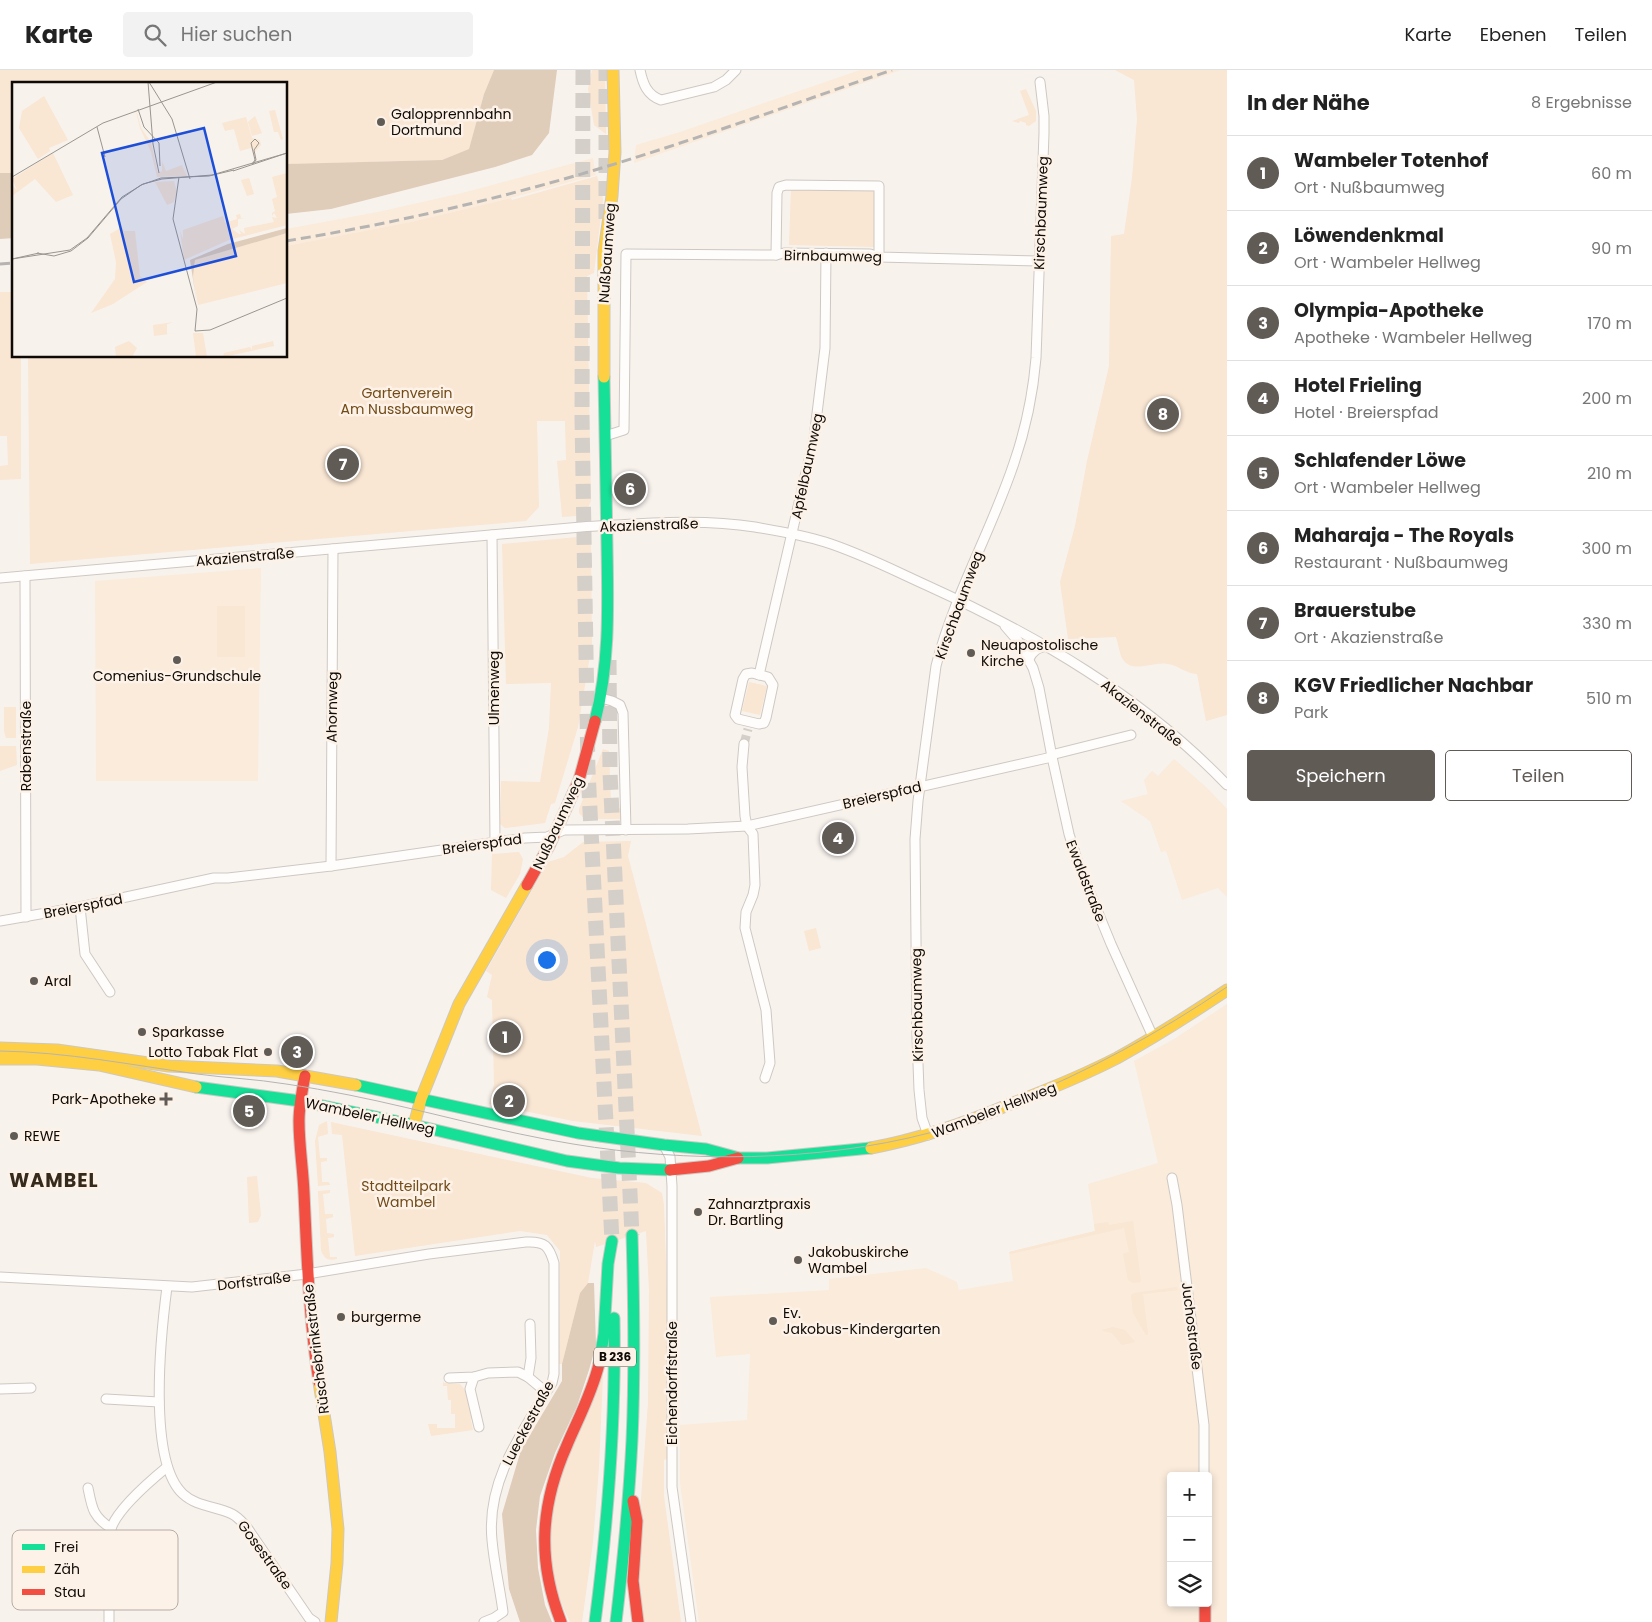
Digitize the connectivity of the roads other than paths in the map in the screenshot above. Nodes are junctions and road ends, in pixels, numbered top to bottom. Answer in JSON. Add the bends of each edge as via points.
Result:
{"nodes":[{"id":1,"x":613,"y":70,"type":"edge"},
{"id":2,"x":640,"y":70,"type":"edge"},
{"id":3,"x":736,"y":70,"type":"edge"},
{"id":4,"x":1040,"y":82,"type":"dead end"},
{"id":5,"x":826,"y":253,"type":"junction"},
{"id":6,"x":626,"y":254,"type":"joint"},
{"id":7,"x":776,"y":255,"type":"junction"},
{"id":8,"x":879,"y":257,"type":"junction"},
{"id":9,"x":1039,"y":261,"type":"junction"},
{"id":10,"x":605,"y":436,"type":"junction"},
{"id":11,"x":607,"y":526,"type":"junction"},
{"id":12,"x":792,"y":534,"type":"junction"},
{"id":13,"x":492,"y":535,"type":"junction"},
{"id":14,"x":334,"y":548,"type":"junction"},
{"id":15,"x":25,"y":576,"type":"junction"},
{"id":16,"x":0,"y":578,"type":"edge"},
{"id":17,"x":958,"y":600,"type":"junction"},
{"id":18,"x":1002,"y":622,"type":"junction"},
{"id":19,"x":1047,"y":646,"type":"junction"},
{"id":20,"x":1029,"y":659,"type":"junction"},
{"id":21,"x":760,"y":675,"type":"junction"},
{"id":22,"x":601,"y":698,"type":"junction"},
{"id":23,"x":1131,"y":735,"type":"dead end"},
{"id":24,"x":744,"y":744,"type":"tunnel mouth"},
{"id":25,"x":1052,"y":756,"type":"junction"},
{"id":26,"x":1227,"y":785,"type":"edge"},
{"id":27,"x":920,"y":786,"type":"junction"},
{"id":28,"x":747,"y":826,"type":"junction"},
{"id":29,"x":626,"y":830,"type":"junction"},
{"id":30,"x":556,"y":832,"type":"junction"},
{"id":31,"x":494,"y":842,"type":"junction"},
{"id":32,"x":330,"y":866,"type":"junction"},
{"id":33,"x":80,"y":907,"type":"junction"},
{"id":34,"x":26,"y":917,"type":"junction"},
{"id":35,"x":0,"y":921,"type":"edge"},
{"id":36,"x":1227,"y":990,"type":"edge"},
{"id":37,"x":110,"y":992,"type":"dead end"},
{"id":38,"x":1153,"y":1037,"type":"junction"},
{"id":39,"x":0,"y":1048,"type":"edge"},
{"id":40,"x":0,"y":1059,"type":"edge"},
{"id":41,"x":305,"y":1076,"type":"junction"},
{"id":42,"x":765,"y":1078,"type":"dead end"},
{"id":43,"x":421,"y":1099,"type":"junction"},
{"id":44,"x":300,"y":1101,"type":"junction"},
{"id":45,"x":414,"y":1125,"type":"junction"},
{"id":46,"x":928,"y":1136,"type":"junction"},
{"id":47,"x":664,"y":1145,"type":"junction"},
{"id":48,"x":739,"y":1158,"type":"junction"},
{"id":49,"x":671,"y":1170,"type":"junction"},
{"id":50,"x":1172,"y":1178,"type":"dead end"},
{"id":51,"x":632,"y":1235,"type":"tunnel mouth"},
{"id":52,"x":536,"y":1241,"type":"joint"},
{"id":53,"x":307,"y":1274,"type":"junction"},
{"id":54,"x":0,"y":1277,"type":"edge"},
{"id":55,"x":167,"y":1287,"type":"junction"},
{"id":56,"x":530,"y":1324,"type":"dead end"},
{"id":57,"x":474,"y":1377,"type":"junction"},
{"id":58,"x":528,"y":1377,"type":"junction"},
{"id":59,"x":449,"y":1378,"type":"dead end"},
{"id":60,"x":31,"y":1388,"type":"dead end"},
{"id":61,"x":0,"y":1389,"type":"edge"},
{"id":62,"x":546,"y":1392,"type":"junction"},
{"id":63,"x":106,"y":1399,"type":"dead end"},
{"id":64,"x":159,"y":1402,"type":"junction"},
{"id":65,"x":479,"y":1427,"type":"dead end"},
{"id":66,"x":167,"y":1467,"type":"junction"},
{"id":67,"x":1204,"y":1472,"type":"edge"},
{"id":68,"x":630,"y":1482,"type":"junction"},
{"id":69,"x":88,"y":1488,"type":"dead end"},
{"id":70,"x":111,"y":1528,"type":"joint"},
{"id":71,"x":1205,"y":1607,"type":"edge"},
{"id":72,"x":315,"y":1622,"type":"edge"},
{"id":73,"x":331,"y":1622,"type":"edge"},
{"id":74,"x":484,"y":1622,"type":"edge"},
{"id":75,"x":561,"y":1622,"type":"edge"},
{"id":76,"x":595,"y":1622,"type":"edge"},
{"id":77,"x":616,"y":1622,"type":"edge"},
{"id":78,"x":638,"y":1622,"type":"edge"},
{"id":79,"x":690,"y":1622,"type":"edge"},
{"id":80,"x":1205,"y":1622,"type":"edge"}],
"edges":[{"from":1,"to":10,"type":"main road","name":"Nußbaumweg","via":[[615,152],[603,276]]},
{"from":2,"to":3,"type":"street","via":[[648,93],[666,100],[714,86]]},
{"from":4,"to":9,"type":"street","name":"Kirschbaumweg","via":[[1044,133]]},
{"from":5,"to":7,"type":"street","name":"Birnbaumweg"},
{"from":5,"to":8,"type":"street","name":"Birnbaumweg"},
{"from":5,"to":12,"type":"street","name":"Apfelbaumweg","via":[[821,392]]},
{"from":6,"to":7,"type":"street","name":"Birnbaumweg"},
{"from":6,"to":10,"type":"street","name":"Nußbaumweg","via":[[624,430]]},
{"from":7,"to":8,"type":"street","via":[[779,187],[879,186]]},
{"from":8,"to":9,"type":"street","name":"Birnbaumweg"},
{"from":9,"to":17,"type":"street","name":"Kirschbaumweg","via":[[1036,358],[1028,414],[1014,464]]},
{"from":10,"to":11,"type":"main road","name":"Nußbaumweg"},
{"from":11,"to":12,"type":"street","name":"Akazienstraße","via":[[714,523]]},
{"from":11,"to":13,"type":"street","name":"Akazienstraße"},
{"from":11,"to":22,"type":"main road","name":"Nußbaumweg","via":[[608,636]]},
{"from":12,"to":17,"type":"street","name":"Akazienstraße","via":[[855,553]]},
{"from":12,"to":21,"type":"street","name":"Apfelbaumweg"},
{"from":13,"to":14,"type":"street","name":"Akazienstraße"},
{"from":13,"to":31,"type":"street","name":"Ulmenweg"},
{"from":14,"to":15,"type":"street","name":"Akazienstraße"},
{"from":14,"to":32,"type":"street","name":"Ahornweg"},
{"from":15,"to":16,"type":"street","name":"Akazienstraße"},
{"from":15,"to":34,"type":"street","name":"Rabenstraße"},
{"from":17,"to":18,"type":"street","name":"Akazienstraße"},
{"from":17,"to":27,"type":"street","name":"Kirschbaumweg","via":[[936,666]]},
{"from":18,"to":19,"type":"street","name":"Akazienstraße"},
{"from":18,"to":20,"type":"street","name":"Ewaldstraße"},
{"from":19,"to":20,"type":"street","via":[[1035,649]]},
{"from":19,"to":26,"type":"street","name":"Akazienstraße","via":[[1132,703]]},
{"from":20,"to":25,"type":"street","name":"Ewaldstraße","via":[[1039,688]]},
{"from":21,"to":21,"type":"street","via":[[768,677],[774,685],[764,723],[749,726],[738,719],[736,710],[746,674]]},
{"from":22,"to":29,"type":"street","via":[[620,705],[623,713]]},
{"from":22,"to":30,"type":"main road","name":"Nußbaumweg","via":[[579,780]]},
{"from":23,"to":25,"type":"street","name":"Breierspfad"},
{"from":24,"to":28,"type":"street","via":[[742,766]]},
{"from":25,"to":27,"type":"street","name":"Breierspfad"},
{"from":25,"to":38,"type":"street","name":"Ewaldstraße","via":[[1078,866]]},
{"from":27,"to":28,"type":"street","name":"Breierspfad"},
{"from":27,"to":46,"type":"street","name":"Kirschbaumweg","via":[[915,839],[917,1037],[922,1118]]},
{"from":28,"to":29,"type":"street","name":"Breierspfad"},
{"from":28,"to":42,"type":"street","via":[[752,834],[755,885],[746,912],[745,928],[766,1010],[770,1063]]},
{"from":29,"to":30,"type":"street","name":"Breierspfad"},
{"from":30,"to":31,"type":"street","name":"Breierspfad","via":[[547,837]]},
{"from":30,"to":43,"type":"main road","name":"Nußbaumweg","via":[[459,1004]]},
{"from":31,"to":32,"type":"street","name":"Breierspfad"},
{"from":32,"to":33,"type":"street","name":"Breierspfad","via":[[214,878]]},
{"from":33,"to":34,"type":"street","name":"Breierspfad"},
{"from":33,"to":37,"type":"street","via":[[85,954]]},
{"from":34,"to":35,"type":"street","name":"Breierspfad"},
{"from":36,"to":38,"type":"main road","name":"Wambeler Hellweg"},
{"from":38,"to":46,"type":"main road","name":"Wambeler Hellweg","via":[[1064,1083]]},
{"from":39,"to":41,"type":"main road","name":"Wambeler Hellweg","via":[[57,1050],[169,1066]]},
{"from":40,"to":44,"type":"main road","name":"Wambeler Hellweg","via":[[90,1064],[200,1088]]},
{"from":41,"to":43,"type":"main road","name":"Wambeler Hellweg"},
{"from":41,"to":44,"type":"main road","name":"Rüschebrinkstraße"},
{"from":43,"to":45,"type":"main road","name":"Nußbaumweg"},
{"from":43,"to":47,"type":"main road","name":"Wambeler Hellweg","via":[[578,1133]]},
{"from":44,"to":45,"type":"main road","name":"Wambeler Hellweg"},
{"from":44,"to":53,"type":"main road","name":"Rüschebrinkstraße"},
{"from":45,"to":49,"type":"main road","name":"Wambeler Hellweg","via":[[567,1161]]},
{"from":46,"to":48,"type":"main road","name":"Wambeler Hellweg","via":[[840,1152]]},
{"from":47,"to":48,"type":"main road","name":"Wambeler Hellweg","via":[[706,1149]]},
{"from":47,"to":49,"type":"street","name":"Eichendorffstraße","via":[[670,1157]]},
{"from":48,"to":49,"type":"main road","name":"Wambeler Hellweg","via":[[707,1167]]},
{"from":49,"to":79,"type":"street","name":"Eichendorffstraße","via":[[672,1487]]},
{"from":50,"to":67,"type":"street","name":"Juchostraße","via":[[1204,1425]]},
{"from":51,"to":68,"type":"main road","number":"B 236","via":[[635,1317]]},
{"from":52,"to":53,"type":"street","name":"Dorfstraße"},
{"from":52,"to":62,"type":"street","name":"Lueckestraße","via":[[548,1248],[554,1263],[555,1365],[552,1383]]},
{"from":53,"to":55,"type":"street","name":"Dorfstraße","via":[[216,1286]]},
{"from":53,"to":73,"type":"main road","name":"Rüschebrinkstraße","via":[[338,1529],[338,1563]]},
{"from":54,"to":55,"type":"street","name":"Dorfstraße"},
{"from":55,"to":64,"type":"street","name":"Gosestraße"},
{"from":56,"to":58,"type":"street"},
{"from":57,"to":58,"type":"street","via":[[518,1372]]},
{"from":57,"to":59,"type":"street"},
{"from":57,"to":65,"type":"street","via":[[470,1389]]},
{"from":58,"to":62,"type":"street"},
{"from":60,"to":61,"type":"street"},
{"from":62,"to":74,"type":"street","name":"Lueckestraße","via":[[500,1476],[493,1509],[492,1540],[503,1612]]},
{"from":63,"to":64,"type":"street"},
{"from":64,"to":66,"type":"street","name":"Gosestraße"},
{"from":66,"to":70,"type":"street","via":[[147,1483]]},
{"from":66,"to":72,"type":"street","name":"Gosestraße","via":[[176,1487],[193,1502],[240,1519]]},
{"from":68,"to":77,"type":"main road","number":"B 236"},
{"from":68,"to":78,"type":"main road","via":[[637,1520],[633,1581]]},
{"from":69,"to":70,"type":"street","via":[[97,1518]]},
{"from":71,"to":80,"type":"main road"},
{"from":75,"to":76,"type":"main road","number":"B 236","via":[[553,1604],[546,1569],[545,1520],[551,1489],[597,1372],[604,1335],[612,1241],[615,1360],[605,1543]]}]}
